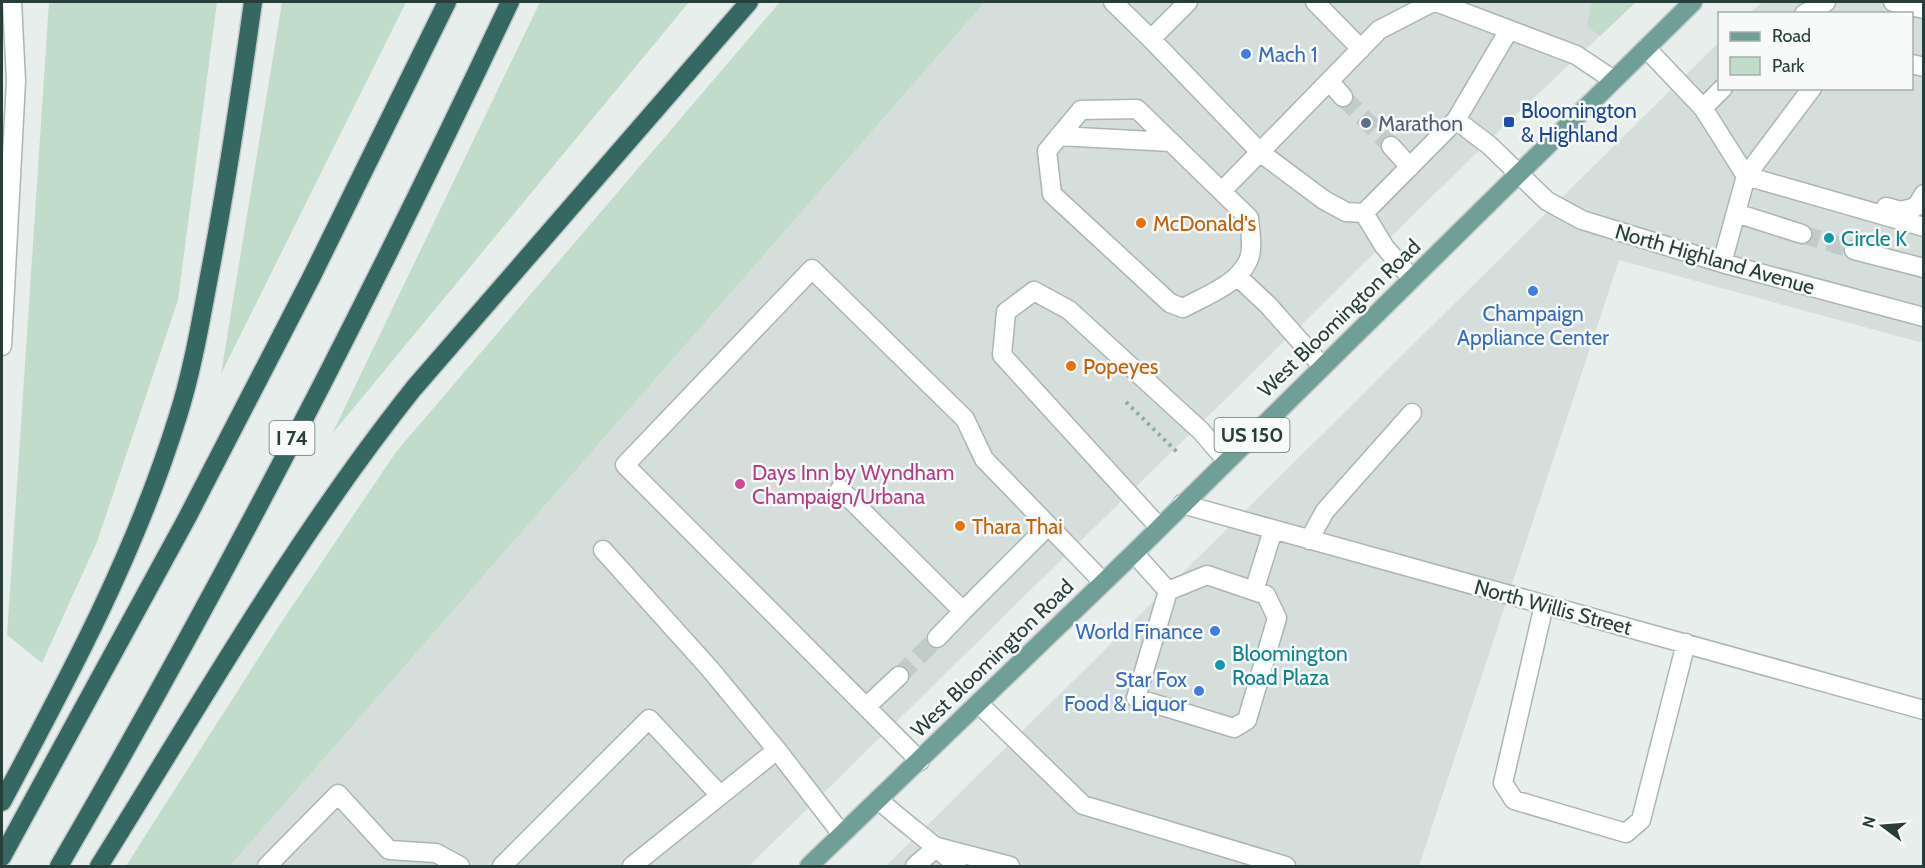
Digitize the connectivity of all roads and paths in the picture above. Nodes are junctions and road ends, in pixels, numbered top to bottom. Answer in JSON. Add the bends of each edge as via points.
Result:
{"nodes":[{"id":1,"x":12,"y":2,"type":"edge"},
{"id":2,"x":253,"y":2,"type":"edge"},
{"id":3,"x":447,"y":2,"type":"edge"},
{"id":4,"x":510,"y":2,"type":"edge"},
{"id":5,"x":749,"y":2,"type":"edge"},
{"id":6,"x":1113,"y":2,"type":"edge"},
{"id":7,"x":1188,"y":2,"type":"edge"},
{"id":8,"x":1315,"y":2,"type":"edge"},
{"id":9,"x":1435,"y":2,"type":"edge"},
{"id":10,"x":1826,"y":2,"type":"edge"},
{"id":11,"x":1893,"y":2,"type":"edge"},
{"id":12,"x":1686,"y":5,"type":"edge"},
{"id":13,"x":1923,"y":9,"type":"edge"},
{"id":14,"x":1808,"y":12,"type":"edge"},
{"id":15,"x":1509,"y":30,"type":"junction"},
{"id":16,"x":1151,"y":39,"type":"junction"},
{"id":17,"x":1646,"y":48,"type":"junction"},
{"id":18,"x":1361,"y":49,"type":"junction"},
{"id":19,"x":1612,"y":79,"type":"junction"},
{"id":20,"x":1330,"y":82,"type":"junction"},
{"id":21,"x":1721,"y":90,"type":"edge"},
{"id":22,"x":1810,"y":90,"type":"edge"},
{"id":23,"x":1343,"y":97,"type":"tunnel mouth"},
{"id":24,"x":1703,"y":108,"type":"junction"},
{"id":25,"x":1456,"y":120,"type":"junction"},
{"id":26,"x":1059,"y":136,"type":"junction"},
{"id":27,"x":1171,"y":142,"type":"junction"},
{"id":28,"x":1391,"y":146,"type":"tunnel mouth"},
{"id":29,"x":1261,"y":153,"type":"junction"},
{"id":30,"x":1410,"y":167,"type":"junction"},
{"id":31,"x":1520,"y":173,"type":"junction"},
{"id":32,"x":1746,"y":176,"type":"junction"},
{"id":33,"x":1774,"y":184,"type":"junction"},
{"id":34,"x":1222,"y":191,"type":"junction"},
{"id":35,"x":1923,"y":194,"type":"edge"},
{"id":36,"x":1364,"y":213,"type":"junction"},
{"id":37,"x":1736,"y":213,"type":"junction"},
{"id":38,"x":1923,"y":226,"type":"edge"},
{"id":39,"x":1802,"y":234,"type":"tunnel mouth"},
{"id":40,"x":1854,"y":250,"type":"tunnel mouth"},
{"id":41,"x":1722,"y":263,"type":"junction"},
{"id":42,"x":1923,"y":268,"type":"edge"},
{"id":43,"x":1238,"y":276,"type":"junction"},
{"id":44,"x":1412,"y":279,"type":"junction"},
{"id":45,"x":1923,"y":317,"type":"edge"},
{"id":46,"x":2,"y":346,"type":"edge"},
{"id":47,"x":1322,"y":366,"type":"junction"},
{"id":48,"x":1126,"y":402,"type":"dead end"},
{"id":49,"x":1412,"y":413,"type":"dead end"},
{"id":50,"x":1178,"y":453,"type":"dead end"},
{"id":51,"x":1226,"y":460,"type":"junction"},
{"id":52,"x":840,"y":489,"type":"dead end"},
{"id":53,"x":1182,"y":504,"type":"junction"},
{"id":54,"x":1048,"y":526,"type":"junction"},
{"id":55,"x":1159,"y":527,"type":"junction"},
{"id":56,"x":1274,"y":530,"type":"junction"},
{"id":57,"x":1309,"y":540,"type":"junction"},
{"id":58,"x":603,"y":550,"type":"dead end"},
{"id":59,"x":1134,"y":552,"type":"junction"},
{"id":60,"x":1102,"y":581,"type":"junction"},
{"id":61,"x":1168,"y":591,"type":"junction"},
{"id":62,"x":1254,"y":591,"type":"junction"},
{"id":63,"x":1544,"y":605,"type":"junction"},
{"id":64,"x":963,"y":611,"type":"junction"},
{"id":65,"x":937,"y":638,"type":"tunnel mouth"},
{"id":66,"x":1686,"y":643,"type":"junction"},
{"id":67,"x":899,"y":676,"type":"tunnel mouth"},
{"id":68,"x":978,"y":703,"type":"junction"},
{"id":69,"x":866,"y":707,"type":"junction"},
{"id":70,"x":1923,"y":710,"type":"edge"},
{"id":71,"x":777,"y":750,"type":"junction"},
{"id":72,"x":920,"y":761,"type":"junction"},
{"id":73,"x":719,"y":794,"type":"junction"},
{"id":74,"x":880,"y":801,"type":"junction"},
{"id":75,"x":2,"y":802,"type":"edge"},
{"id":76,"x":841,"y":833,"type":"junction"},
{"id":77,"x":938,"y":847,"type":"junction"},
{"id":78,"x":389,"y":850,"type":"junction"},
{"id":79,"x":2,"y":857,"type":"edge"},
{"id":80,"x":1274,"y":865,"type":"edge"},
{"id":81,"x":60,"y":867,"type":"edge"},
{"id":82,"x":99,"y":867,"type":"edge"},
{"id":83,"x":267,"y":867,"type":"edge"},
{"id":84,"x":399,"y":867,"type":"edge"},
{"id":85,"x":459,"y":867,"type":"edge"},
{"id":86,"x":502,"y":867,"type":"edge"},
{"id":87,"x":632,"y":867,"type":"edge"},
{"id":88,"x":809,"y":867,"type":"edge"},
{"id":89,"x":915,"y":867,"type":"edge"},
{"id":90,"x":957,"y":867,"type":"edge"},
{"id":91,"x":1010,"y":867,"type":"edge"}],
"edges":[{"from":1,"to":46,"type":"street","via":[[16,81]]},
{"from":2,"to":75,"type":"highway","via":[[228,172],[196,345],[179,413],[151,499],[123,565]]},
{"from":3,"to":79,"type":"highway","number":"I 74","via":[[192,508]]},
{"from":4,"to":81,"type":"highway","number":"I 74","via":[[380,269],[238,542]]},
{"from":5,"to":82,"type":"highway","via":[[369,445],[320,514]]},
{"from":6,"to":16,"type":"street"},
{"from":7,"to":16,"type":"street"},
{"from":8,"to":18,"type":"street"},
{"from":9,"to":15,"type":"street"},
{"from":9,"to":18,"type":"street","via":[[1379,30]]},
{"from":10,"to":14,"type":"street"},
{"from":11,"to":13,"type":"street"},
{"from":12,"to":17,"type":"main road","name":"West Bloomington Road","number":"US 150"},
{"from":15,"to":19,"type":"street","via":[[1576,55]]},
{"from":15,"to":25,"type":"street"},
{"from":16,"to":29,"type":"street"},
{"from":17,"to":19,"type":"main road","name":"West Bloomington Road","number":"US 150"},
{"from":17,"to":24,"type":"street"},
{"from":18,"to":20,"type":"street"},
{"from":19,"to":31,"type":"main road","name":"West Bloomington Road","number":"US 150"},
{"from":20,"to":23,"type":"street"},
{"from":20,"to":29,"type":"street"},
{"from":21,"to":24,"type":"street"},
{"from":22,"to":32,"type":"street"},
{"from":24,"to":32,"type":"street"},
{"from":25,"to":30,"type":"street"},
{"from":25,"to":31,"type":"street","name":"North Highland Avenue"},
{"from":26,"to":27,"type":"street"},
{"from":26,"to":27,"type":"street","via":[[1081,110],[1137,109]]},
{"from":26,"to":43,"type":"street","via":[[1047,151],[1052,194],[1170,303],[1183,308]]},
{"from":27,"to":34,"type":"street"},
{"from":28,"to":30,"type":"street"},
{"from":29,"to":34,"type":"street"},
{"from":29,"to":36,"type":"street","via":[[1324,200],[1346,212]]},
{"from":30,"to":36,"type":"street"},
{"from":31,"to":41,"type":"street","name":"North Highland Avenue","via":[[1547,201],[1582,220]]},
{"from":31,"to":44,"type":"main road","name":"West Bloomington Road","number":"US 150"},
{"from":32,"to":33,"type":"street"},
{"from":32,"to":37,"type":"street"},
{"from":33,"to":35,"type":"street","via":[[1788,181],[1901,211],[1916,207]]},
{"from":33,"to":38,"type":"street"},
{"from":34,"to":43,"type":"street","via":[[1249,218],[1249,260]]},
{"from":36,"to":44,"type":"street","via":[[1384,246]]},
{"from":37,"to":39,"type":"street"},
{"from":37,"to":41,"type":"street"},
{"from":40,"to":42,"type":"street"},
{"from":41,"to":45,"type":"street","name":"North Highland Avenue"},
{"from":43,"to":47,"type":"street"},
{"from":44,"to":47,"type":"main road","name":"West Bloomington Road","number":"US 150"},
{"from":47,"to":51,"type":"main road","name":"West Bloomington Road","number":"US 150"},
{"from":48,"to":50,"type":"path"},
{"from":49,"to":57,"type":"street","via":[[1325,511]]},
{"from":51,"to":53,"type":"main road","name":"West Bloomington Road","number":"US 150"},
{"from":51,"to":55,"type":"street","via":[[1201,431],[1069,310],[1034,291],[1006,312],[1002,355]]},
{"from":52,"to":64,"type":"street"},
{"from":53,"to":55,"type":"main road","name":"West Bloomington Road","number":"US 150"},
{"from":53,"to":56,"type":"street","name":"North Willis Street"},
{"from":54,"to":60,"type":"street"},
{"from":54,"to":64,"type":"street"},
{"from":54,"to":69,"type":"street","via":[[984,459],[965,418],[812,269],[625,465]]},
{"from":55,"to":59,"type":"main road","name":"West Bloomington Road","number":"US 150"},
{"from":56,"to":57,"type":"street","name":"North Willis Street"},
{"from":56,"to":62,"type":"street"},
{"from":57,"to":63,"type":"street","name":"North Willis Street"},
{"from":58,"to":71,"type":"street"},
{"from":59,"to":60,"type":"main road","name":"West Bloomington Road","number":"US 150"},
{"from":59,"to":61,"type":"street"},
{"from":60,"to":68,"type":"main road","name":"West Bloomington Road","number":"US 150"},
{"from":61,"to":62,"type":"street","via":[[1208,575]]},
{"from":61,"to":62,"type":"street","via":[[1136,698],[1234,728],[1247,720],[1277,618],[1266,595]]},
{"from":63,"to":66,"type":"street","name":"North Willis Street"},
{"from":63,"to":66,"type":"street","via":[[1503,783],[1514,800],[1626,834],[1641,820]]},
{"from":64,"to":65,"type":"street"},
{"from":66,"to":70,"type":"street","name":"North Willis Street"},
{"from":67,"to":69,"type":"street"},
{"from":68,"to":72,"type":"main road","name":"West Bloomington Road","number":"US 150"},
{"from":68,"to":80,"type":"street","via":[[1083,805]]},
{"from":69,"to":72,"type":"street"},
{"from":71,"to":73,"type":"street"},
{"from":71,"to":76,"type":"street"},
{"from":72,"to":74,"type":"main road","name":"West Bloomington Road","number":"US 150"},
{"from":73,"to":86,"type":"street","via":[[649,720]]},
{"from":73,"to":87,"type":"street"},
{"from":74,"to":76,"type":"main road","name":"West Bloomington Road","number":"US 150"},
{"from":74,"to":77,"type":"street","via":[[909,828]]},
{"from":76,"to":88,"type":"main road","name":"West Bloomington Road","number":"US 150"},
{"from":77,"to":89,"type":"street"},
{"from":77,"to":90,"type":"street"},
{"from":77,"to":91,"type":"street"},
{"from":78,"to":83,"type":"street","via":[[338,794]]},
{"from":78,"to":84,"type":"street"},
{"from":78,"to":85,"type":"street","via":[[436,853]]}]}
